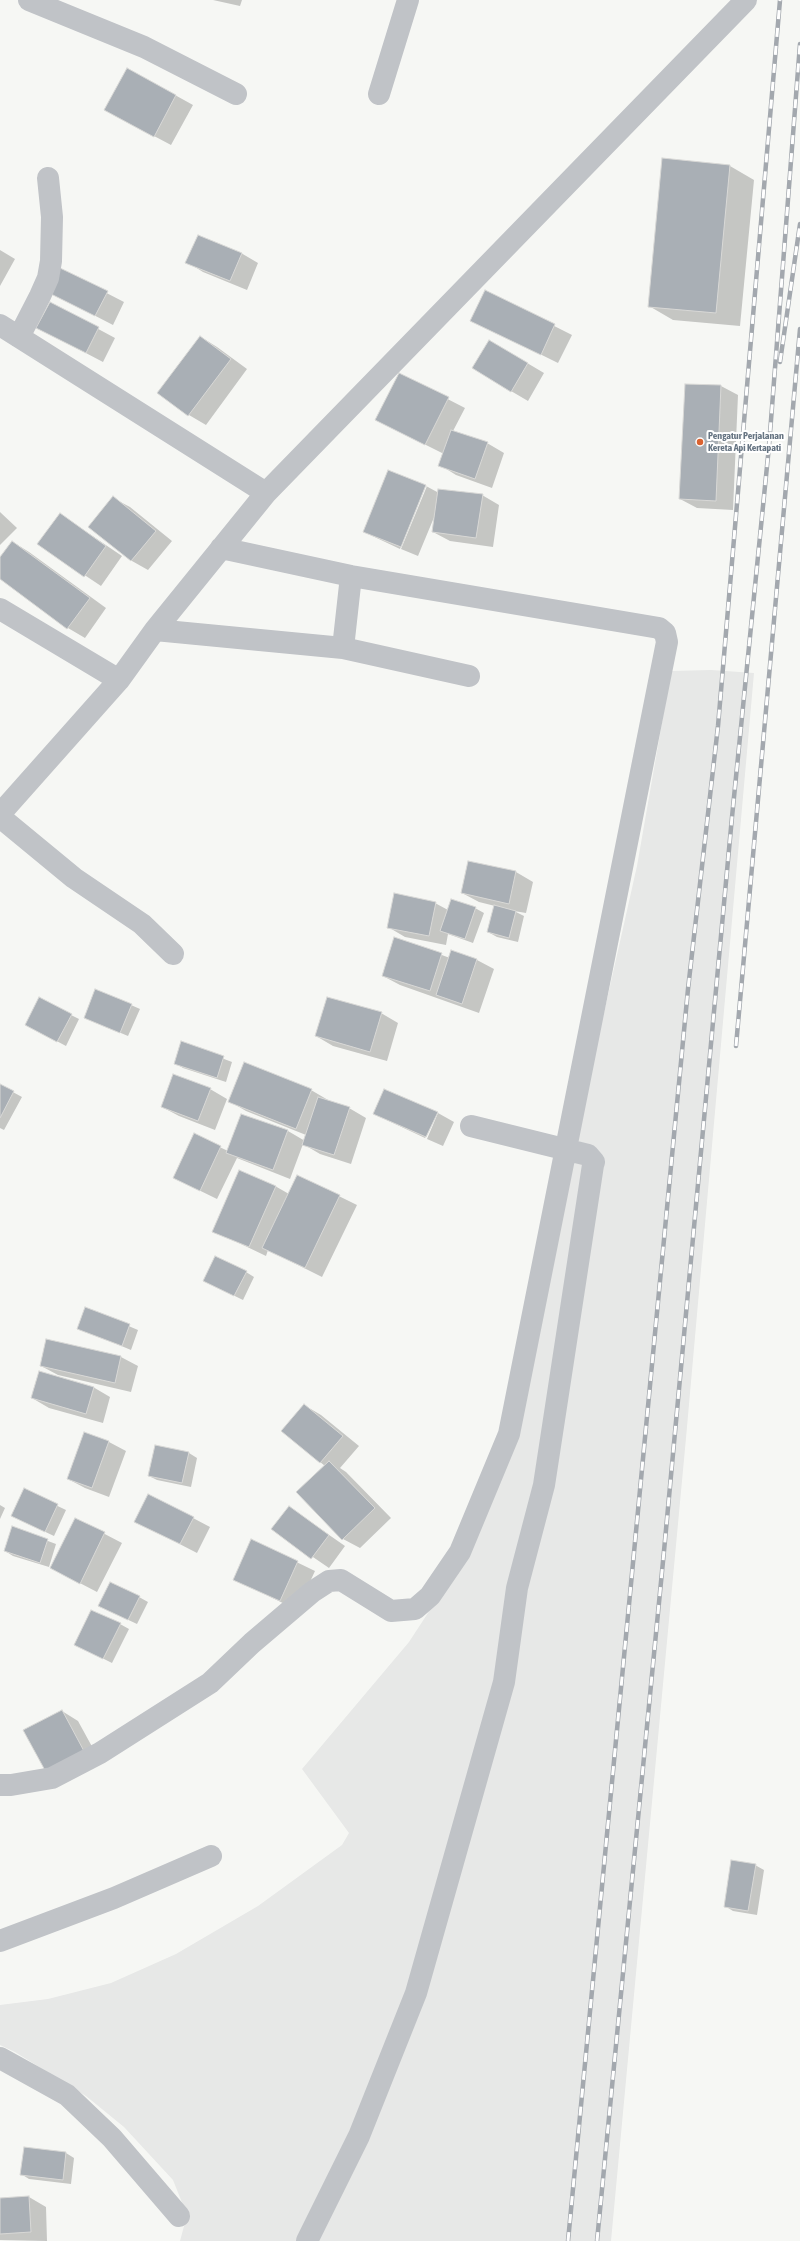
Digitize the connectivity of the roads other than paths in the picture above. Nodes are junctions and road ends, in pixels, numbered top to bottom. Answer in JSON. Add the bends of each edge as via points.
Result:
{"nodes":[{"id":1,"x":29,"y":0,"type":"edge"},
{"id":2,"x":408,"y":0,"type":"edge"},
{"id":3,"x":745,"y":1,"type":"edge"},
{"id":4,"x":236,"y":94,"type":"dead end"},
{"id":5,"x":379,"y":94,"type":"dead end"},
{"id":6,"x":48,"y":178,"type":"dead end"},
{"id":7,"x":0,"y":325,"type":"edge"},
{"id":8,"x":19,"y":337,"type":"junction"},
{"id":9,"x":266,"y":494,"type":"junction"},
{"id":10,"x":221,"y":548,"type":"junction"},
{"id":11,"x":351,"y":576,"type":"junction"},
{"id":12,"x":0,"y":609,"type":"edge"},
{"id":13,"x":155,"y":630,"type":"junction"},
{"id":14,"x":342,"y":648,"type":"junction"},
{"id":15,"x":469,"y":676,"type":"dead end"},
{"id":16,"x":119,"y":680,"type":"junction"},
{"id":17,"x":0,"y":814,"type":"edge"},
{"id":18,"x":0,"y":817,"type":"edge"},
{"id":19,"x":173,"y":954,"type":"dead end"},
{"id":20,"x":471,"y":1126,"type":"dead end"},
{"id":21,"x":565,"y":1148,"type":"junction"},
{"id":22,"x":0,"y":1785,"type":"edge"},
{"id":23,"x":211,"y":1856,"type":"dead end"},
{"id":24,"x":0,"y":1941,"type":"edge"},
{"id":25,"x":0,"y":2058,"type":"edge"},
{"id":26,"x":179,"y":2216,"type":"dead end"},
{"id":27,"x":307,"y":2241,"type":"edge"}],
"edges":[{"from":1,"to":4,"type":"street","via":[[144,47]]},
{"from":2,"to":5,"type":"street"},
{"from":3,"to":9,"type":"street"},
{"from":6,"to":8,"type":"street","via":[[52,217],[48,278]]},
{"from":7,"to":8,"type":"street"},
{"from":8,"to":9,"type":"street"},
{"from":9,"to":10,"type":"street"},
{"from":10,"to":11,"type":"street"},
{"from":10,"to":13,"type":"street"},
{"from":11,"to":14,"type":"street"},
{"from":11,"to":21,"type":"street","via":[[597,616],[660,628],[665,633],[667,642]]},
{"from":12,"to":16,"type":"street"},
{"from":13,"to":14,"type":"street"},
{"from":13,"to":16,"type":"street"},
{"from":14,"to":15,"type":"street"},
{"from":16,"to":17,"type":"street"},
{"from":18,"to":19,"type":"street","via":[[74,878],[142,924]]},
{"from":20,"to":21,"type":"street"},
{"from":21,"to":22,"type":"street","via":[[509,1434],[460,1552],[430,1596],[415,1608],[391,1612],[341,1580],[329,1581],[312,1592],[252,1643],[210,1683],[100,1752],[52,1778]]},
{"from":21,"to":27,"type":"street","via":[[588,1155],[594,1162],[544,1485],[517,1588],[504,1682],[416,1993],[359,2136]]},
{"from":23,"to":24,"type":"street","via":[[114,1898]]},
{"from":25,"to":26,"type":"street","via":[[67,2095],[112,2138]]}]}
